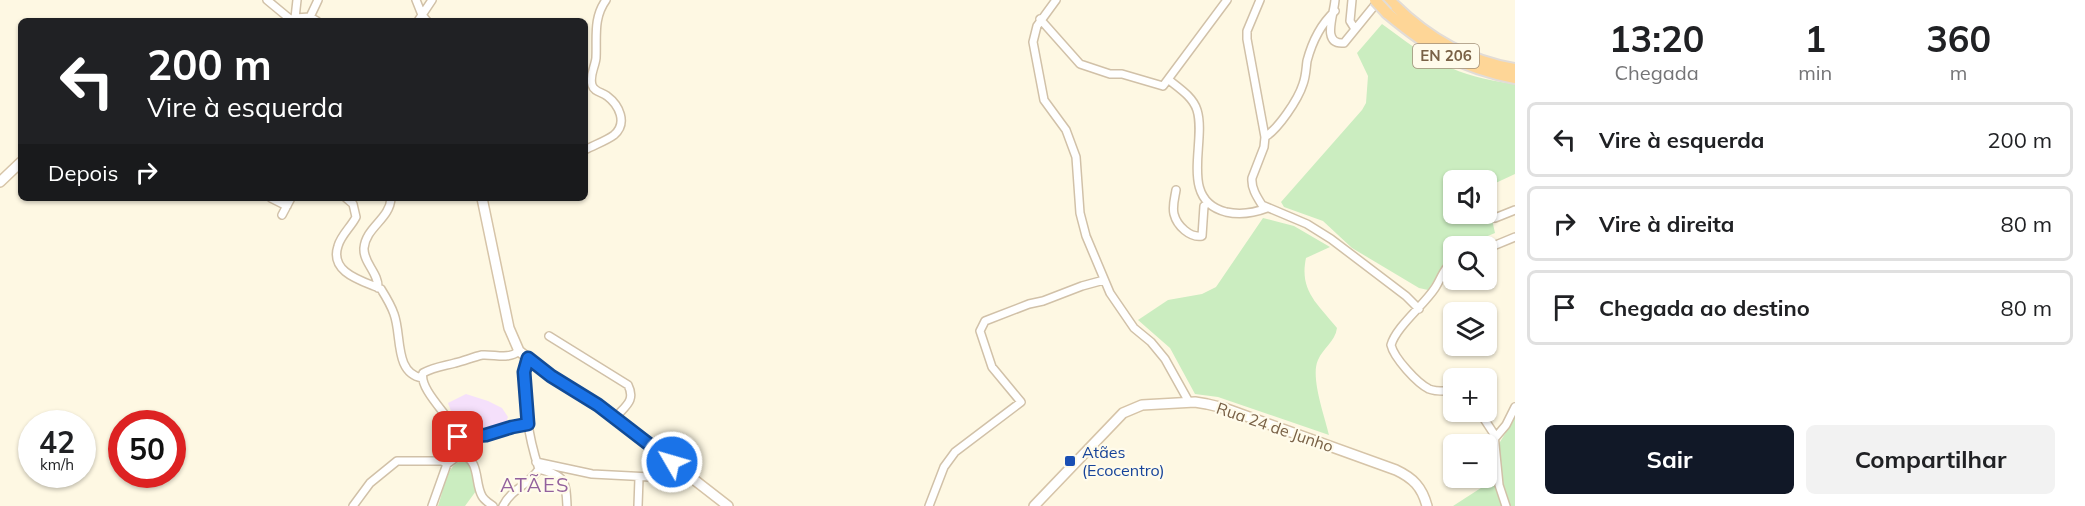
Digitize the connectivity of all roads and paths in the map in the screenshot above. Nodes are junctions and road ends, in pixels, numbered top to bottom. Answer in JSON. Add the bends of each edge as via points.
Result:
{"nodes":[{"id":1,"x":267,"y":0,"type":"edge"},
{"id":2,"x":297,"y":0,"type":"edge"},
{"id":3,"x":318,"y":0,"type":"edge"},
{"id":4,"x":416,"y":0,"type":"edge"},
{"id":5,"x":432,"y":0,"type":"edge"},
{"id":6,"x":606,"y":0,"type":"edge"},
{"id":7,"x":1056,"y":0,"type":"edge"},
{"id":8,"x":1227,"y":0,"type":"edge"},
{"id":9,"x":1260,"y":0,"type":"edge"},
{"id":10,"x":1335,"y":0,"type":"edge"},
{"id":11,"x":1352,"y":0,"type":"edge"},
{"id":12,"x":1376,"y":0,"type":"edge"},
{"id":13,"x":1390,"y":6,"type":"edge"},
{"id":14,"x":1335,"y":11,"type":"junction"},
{"id":15,"x":310,"y":17,"type":"joint"},
{"id":16,"x":289,"y":18,"type":"edge"},
{"id":17,"x":295,"y":18,"type":"joint"},
{"id":18,"x":422,"y":18,"type":"edge"},
{"id":19,"x":423,"y":18,"type":"edge"},
{"id":20,"x":1040,"y":19,"type":"junction"},
{"id":21,"x":1355,"y":29,"type":"junction"},
{"id":22,"x":1515,"y":69,"type":"edge"},
{"id":23,"x":1515,"y":78,"type":"edge"},
{"id":24,"x":1169,"y":80,"type":"junction"},
{"id":25,"x":1264,"y":137,"type":"junction"},
{"id":26,"x":588,"y":148,"type":"edge"},
{"id":27,"x":18,"y":165,"type":"edge"},
{"id":28,"x":0,"y":182,"type":"edge"},
{"id":29,"x":1176,"y":189,"type":"dead end"},
{"id":30,"x":277,"y":201,"type":"edge"},
{"id":31,"x":290,"y":201,"type":"edge"},
{"id":32,"x":350,"y":201,"type":"edge"},
{"id":33,"x":390,"y":201,"type":"edge"},
{"id":34,"x":483,"y":201,"type":"edge"},
{"id":35,"x":1208,"y":203,"type":"junction"},
{"id":36,"x":287,"y":206,"type":"junction"},
{"id":37,"x":1267,"y":207,"type":"junction"},
{"id":38,"x":1515,"y":210,"type":"edge"},
{"id":39,"x":282,"y":215,"type":"dead end"},
{"id":40,"x":1497,"y":217,"type":"edge"},
{"id":41,"x":1515,"y":237,"type":"edge"},
{"id":42,"x":1497,"y":244,"type":"edge"},
{"id":43,"x":1443,"y":274,"type":"edge"},
{"id":44,"x":1104,"y":280,"type":"junction"},
{"id":45,"x":378,"y":288,"type":"junction"},
{"id":46,"x":1419,"y":309,"type":"junction"},
{"id":47,"x":549,"y":336,"type":"dead end"},
{"id":48,"x":519,"y":351,"type":"junction"},
{"id":49,"x":528,"y":358,"type":"junction"},
{"id":50,"x":422,"y":378,"type":"junction"},
{"id":51,"x":1443,"y":391,"type":"edge"},
{"id":52,"x":1189,"y":402,"type":"junction"},
{"id":53,"x":1515,"y":407,"type":"edge"},
{"id":54,"x":615,"y":418,"type":"junction"},
{"id":55,"x":528,"y":424,"type":"junction"},
{"id":56,"x":1497,"y":436,"type":"edge"},
{"id":57,"x":458,"y":437,"type":"junction"},
{"id":58,"x":461,"y":454,"type":"junction"},
{"id":59,"x":667,"y":459,"type":"junction"},
{"id":60,"x":1497,"y":462,"type":"edge"},
{"id":61,"x":447,"y":464,"type":"junction"},
{"id":62,"x":537,"y":466,"type":"junction"},
{"id":63,"x":639,"y":478,"type":"junction"},
{"id":64,"x":353,"y":506,"type":"edge"},
{"id":65,"x":432,"y":506,"type":"edge"},
{"id":66,"x":493,"y":506,"type":"edge"},
{"id":67,"x":503,"y":506,"type":"edge"},
{"id":68,"x":567,"y":506,"type":"edge"},
{"id":69,"x":638,"y":506,"type":"edge"},
{"id":70,"x":728,"y":506,"type":"edge"},
{"id":71,"x":928,"y":506,"type":"edge"},
{"id":72,"x":1034,"y":506,"type":"edge"},
{"id":73,"x":1427,"y":506,"type":"edge"},
{"id":74,"x":1506,"y":506,"type":"edge"}],
"edges":[{"from":1,"to":16,"type":"street"},
{"from":2,"to":17,"type":"street"},
{"from":3,"to":15,"type":"street"},
{"from":4,"to":18,"type":"street"},
{"from":5,"to":19,"type":"street"},
{"from":6,"to":26,"type":"street","via":[[597,19],[592,86],[606,95],[622,115],[615,134]]},
{"from":7,"to":20,"type":"street"},
{"from":8,"to":24,"type":"street"},
{"from":9,"to":25,"type":"street","via":[[1247,39]]},
{"from":10,"to":14,"type":"street"},
{"from":11,"to":21,"type":"street","via":[[1350,21]]},
{"from":12,"to":13,"type":"highway","number":"EN 206","bridge":true},
{"from":12,"to":21,"type":"street"},
{"from":13,"to":22,"type":"highway","number":"EN 206","via":[[1445,45],[1479,60]]},
{"from":13,"to":23,"type":"highway","number":"EN 206","via":[[1426,44],[1446,56],[1486,72]]},
{"from":14,"to":21,"type":"street","via":[[1332,41],[1344,43]]},
{"from":14,"to":25,"type":"street","via":[[1321,26],[1296,100]]},
{"from":15,"to":17,"type":"street"},
{"from":20,"to":24,"type":"street","via":[[1080,64],[1156,85],[1163,86]]},
{"from":20,"to":44,"type":"street","via":[[1033,42],[1044,100],[1066,130],[1076,157],[1080,213]]},
{"from":24,"to":35,"type":"street","via":[[1196,107],[1200,120],[1197,171],[1200,189]]},
{"from":25,"to":37,"type":"street","via":[[1252,183],[1257,199]]},
{"from":27,"to":28,"type":"main road"},
{"from":29,"to":35,"type":"street","via":[[1173,212],[1193,235],[1203,236],[1204,206]]},
{"from":30,"to":36,"type":"street"},
{"from":31,"to":36,"type":"street"},
{"from":32,"to":45,"type":"street","via":[[356,217],[336,256],[341,268],[353,279]]},
{"from":33,"to":45,"type":"street","via":[[386,216],[367,236],[364,249]]},
{"from":34,"to":48,"type":"main road","via":[[509,328]]},
{"from":35,"to":37,"type":"street","via":[[1233,214]]},
{"from":36,"to":39,"type":"street"},
{"from":37,"to":46,"type":"street","via":[[1331,239]]},
{"from":38,"to":40,"type":"street"},
{"from":41,"to":42,"type":"street"},
{"from":43,"to":46,"type":"street"},
{"from":44,"to":52,"type":"street","via":[[1134,328],[1165,359]]},
{"from":44,"to":71,"type":"street","via":[[985,321],[980,331],[992,367],[1021,402],[955,452],[944,466]]},
{"from":45,"to":50,"type":"street","via":[[395,315],[404,366],[410,374]]},
{"from":46,"to":51,"type":"street","via":[[1393,338],[1392,351],[1423,385]]},
{"from":47,"to":54,"type":"street","via":[[628,385],[631,400]]},
{"from":48,"to":49,"type":"main road"},
{"from":48,"to":50,"type":"street","via":[[431,368]]},
{"from":49,"to":54,"type":"main road"},
{"from":49,"to":55,"type":"street","via":[[524,372]]},
{"from":50,"to":57,"type":"street","via":[[425,389],[442,408]]},
{"from":52,"to":72,"type":"main road","name":"Rua 24 de Junho","via":[[1142,405],[1123,413]]},
{"from":52,"to":73,"type":"main road","name":"Rua 24 de Junho","via":[[1224,408],[1396,470],[1419,486]]},
{"from":53,"to":56,"type":"street"},
{"from":54,"to":59,"type":"main road"},
{"from":55,"to":57,"type":"street","via":[[486,435]]},
{"from":55,"to":62,"type":"street"},
{"from":57,"to":58,"type":"street"},
{"from":58,"to":61,"type":"street"},
{"from":58,"to":66,"type":"street","via":[[468,456],[475,466],[482,497]]},
{"from":59,"to":63,"type":"street","via":[[650,477]]},
{"from":59,"to":70,"type":"main road"},
{"from":60,"to":74,"type":"street"},
{"from":61,"to":64,"type":"street","via":[[397,460],[370,483]]},
{"from":61,"to":65,"type":"street"},
{"from":62,"to":63,"type":"street"},
{"from":62,"to":67,"type":"street","via":[[532,479],[508,495]]},
{"from":62,"to":68,"type":"street","via":[[563,480]]},
{"from":63,"to":69,"type":"street"}]}
